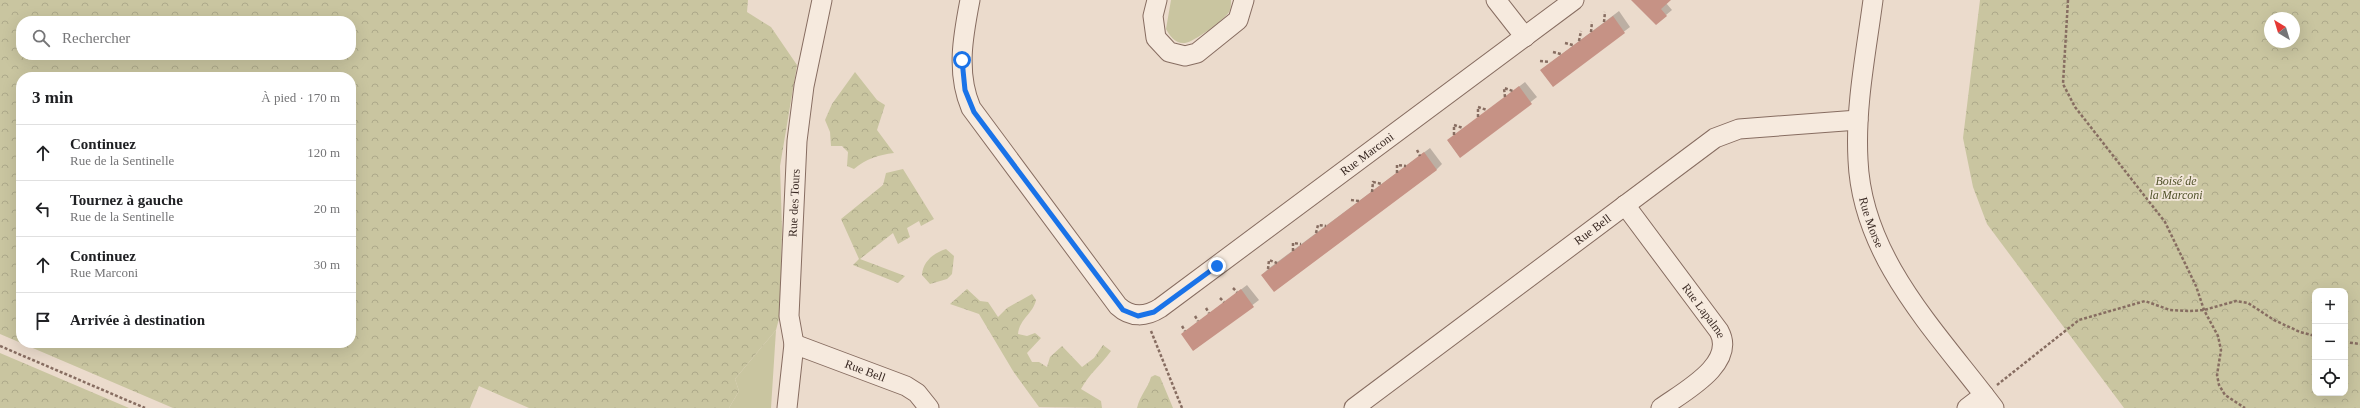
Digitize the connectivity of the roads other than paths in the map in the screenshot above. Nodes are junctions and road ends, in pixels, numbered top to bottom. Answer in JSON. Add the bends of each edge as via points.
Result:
{"nodes":[{"id":1,"x":822,"y":0,"type":"edge"},
{"id":2,"x":970,"y":0,"type":"edge"},
{"id":3,"x":1157,"y":0,"type":"edge"},
{"id":4,"x":1244,"y":0,"type":"edge"},
{"id":5,"x":1496,"y":0,"type":"edge"},
{"id":6,"x":1574,"y":0,"type":"edge"},
{"id":7,"x":1873,"y":0,"type":"edge"},
{"id":8,"x":1525,"y":37,"type":"junction"},
{"id":9,"x":1858,"y":120,"type":"junction"},
{"id":10,"x":1625,"y":205,"type":"junction"},
{"id":11,"x":794,"y":344,"type":"junction"},
{"id":12,"x":1990,"y":397,"type":"edge"},
{"id":13,"x":787,"y":408,"type":"edge"},
{"id":14,"x":929,"y":408,"type":"edge"},
{"id":15,"x":1354,"y":408,"type":"edge"},
{"id":16,"x":1662,"y":408,"type":"edge"},
{"id":17,"x":1967,"y":408,"type":"edge"}],
"edges":[{"from":1,"to":11,"type":"street","name":"Rue des Tours","via":[[804,86],[796,152],[789,316]]},
{"from":2,"to":8,"type":"street","name":"Rue Marconi","via":[[962,60],[964,86],[971,108],[1118,306],[1127,313],[1138,316],[1160,308]]},
{"from":3,"to":4,"type":"street","via":[[1153,16],[1156,38],[1169,52],[1185,56],[1197,53],[1238,20]]},
{"from":5,"to":8,"type":"street"},
{"from":6,"to":8,"type":"street","name":"Rue Marconi"},
{"from":7,"to":9,"type":"street","name":"Rue Morse"},
{"from":9,"to":10,"type":"street","name":"Rue Bell","via":[[1726,132]]},
{"from":9,"to":12,"type":"street","name":"Rue Morse","via":[[1858,161],[1863,195],[1883,253],[1901,286]]},
{"from":10,"to":15,"type":"street","name":"Rue Bell"},
{"from":10,"to":16,"type":"street","name":"Rue Lapalme","via":[[1723,341],[1722,352],[1715,366]]},
{"from":11,"to":13,"type":"street","name":"Rue des Tours"},
{"from":11,"to":14,"type":"street","name":"Rue Bell","via":[[906,386]]},
{"from":12,"to":17,"type":"street"}]}
